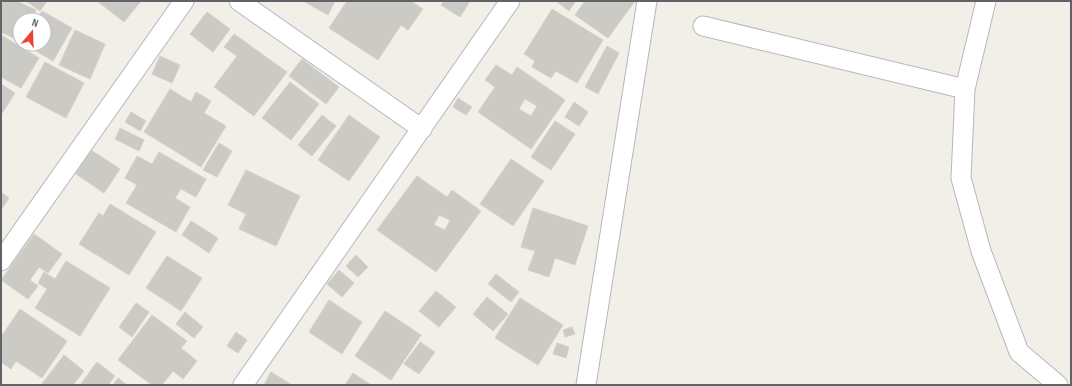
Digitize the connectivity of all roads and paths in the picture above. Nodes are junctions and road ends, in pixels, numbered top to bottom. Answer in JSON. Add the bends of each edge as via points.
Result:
{"nodes":[{"id":1,"x":184,"y":1,"type":"edge"},
{"id":2,"x":239,"y":1,"type":"edge"},
{"id":3,"x":510,"y":1,"type":"edge"},
{"id":4,"x":647,"y":1,"type":"edge"},
{"id":5,"x":986,"y":1,"type":"edge"},
{"id":6,"x":703,"y":26,"type":"dead end"},
{"id":7,"x":965,"y":89,"type":"junction"},
{"id":8,"x":422,"y":129,"type":"junction"},
{"id":9,"x":1,"y":261,"type":"edge"},
{"id":10,"x":243,"y":385,"type":"edge"},
{"id":11,"x":586,"y":385,"type":"edge"},
{"id":12,"x":1058,"y":385,"type":"edge"}],
"edges":[{"from":1,"to":9,"type":"street"},
{"from":2,"to":8,"type":"street"},
{"from":3,"to":8,"type":"street"},
{"from":4,"to":11,"type":"street"},
{"from":5,"to":7,"type":"street"},
{"from":6,"to":7,"type":"street"},
{"from":7,"to":12,"type":"street","via":[[961,178],[981,251],[1019,352]]},
{"from":8,"to":10,"type":"street"}]}
